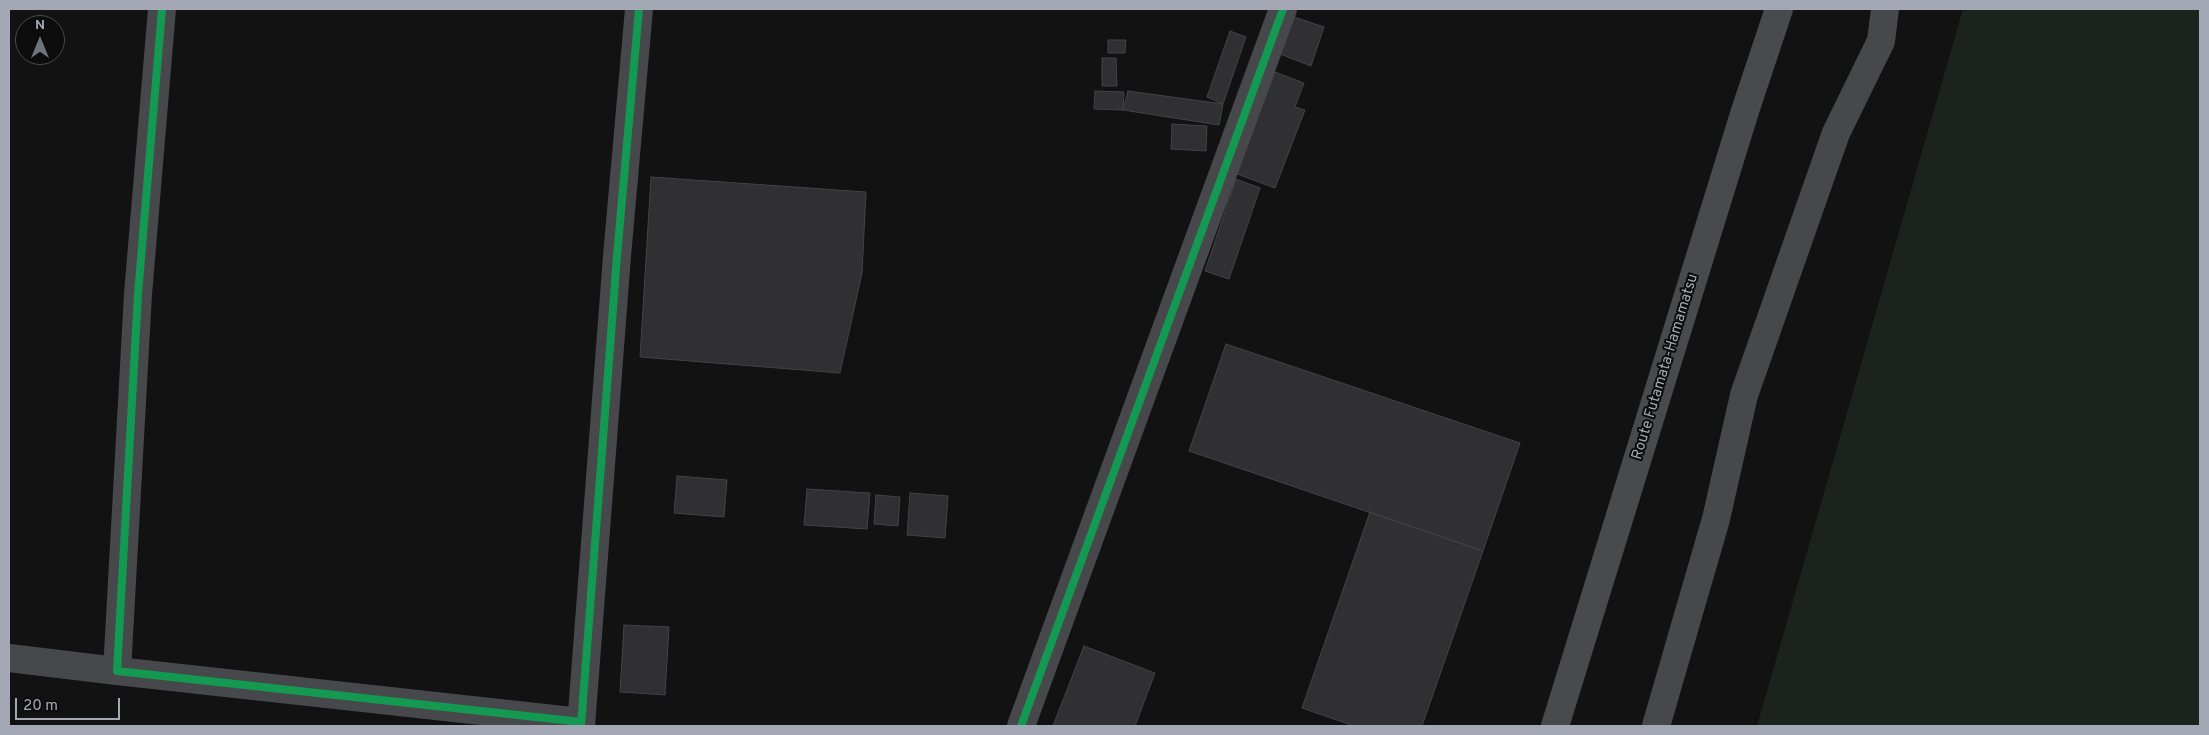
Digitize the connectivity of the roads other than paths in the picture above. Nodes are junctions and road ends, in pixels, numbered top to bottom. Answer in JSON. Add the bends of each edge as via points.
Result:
{"nodes":[{"id":1,"x":162,"y":9,"type":"edge"},
{"id":2,"x":639,"y":9,"type":"edge"},
{"id":3,"x":1283,"y":9,"type":"edge"},
{"id":4,"x":1779,"y":9,"type":"edge"},
{"id":5,"x":1885,"y":9,"type":"edge"},
{"id":6,"x":9,"y":658,"type":"edge"},
{"id":7,"x":117,"y":671,"type":"junction"},
{"id":8,"x":581,"y":724,"type":"edge"},
{"id":9,"x":1021,"y":726,"type":"edge"},
{"id":10,"x":1555,"y":726,"type":"edge"},
{"id":11,"x":1656,"y":726,"type":"edge"}],
"edges":[{"from":1,"to":7,"type":"street","via":[[138,294]]},
{"from":2,"to":8,"type":"street"},
{"from":3,"to":9,"type":"street"},
{"from":4,"to":10,"type":"main road","name":"Route Futamata-Hamamatsu"},
{"from":5,"to":11,"type":"street","via":[[1881,41],[1836,132],[1744,395],[1716,519]]},
{"from":6,"to":7,"type":"street"},
{"from":7,"to":8,"type":"street"}]}
